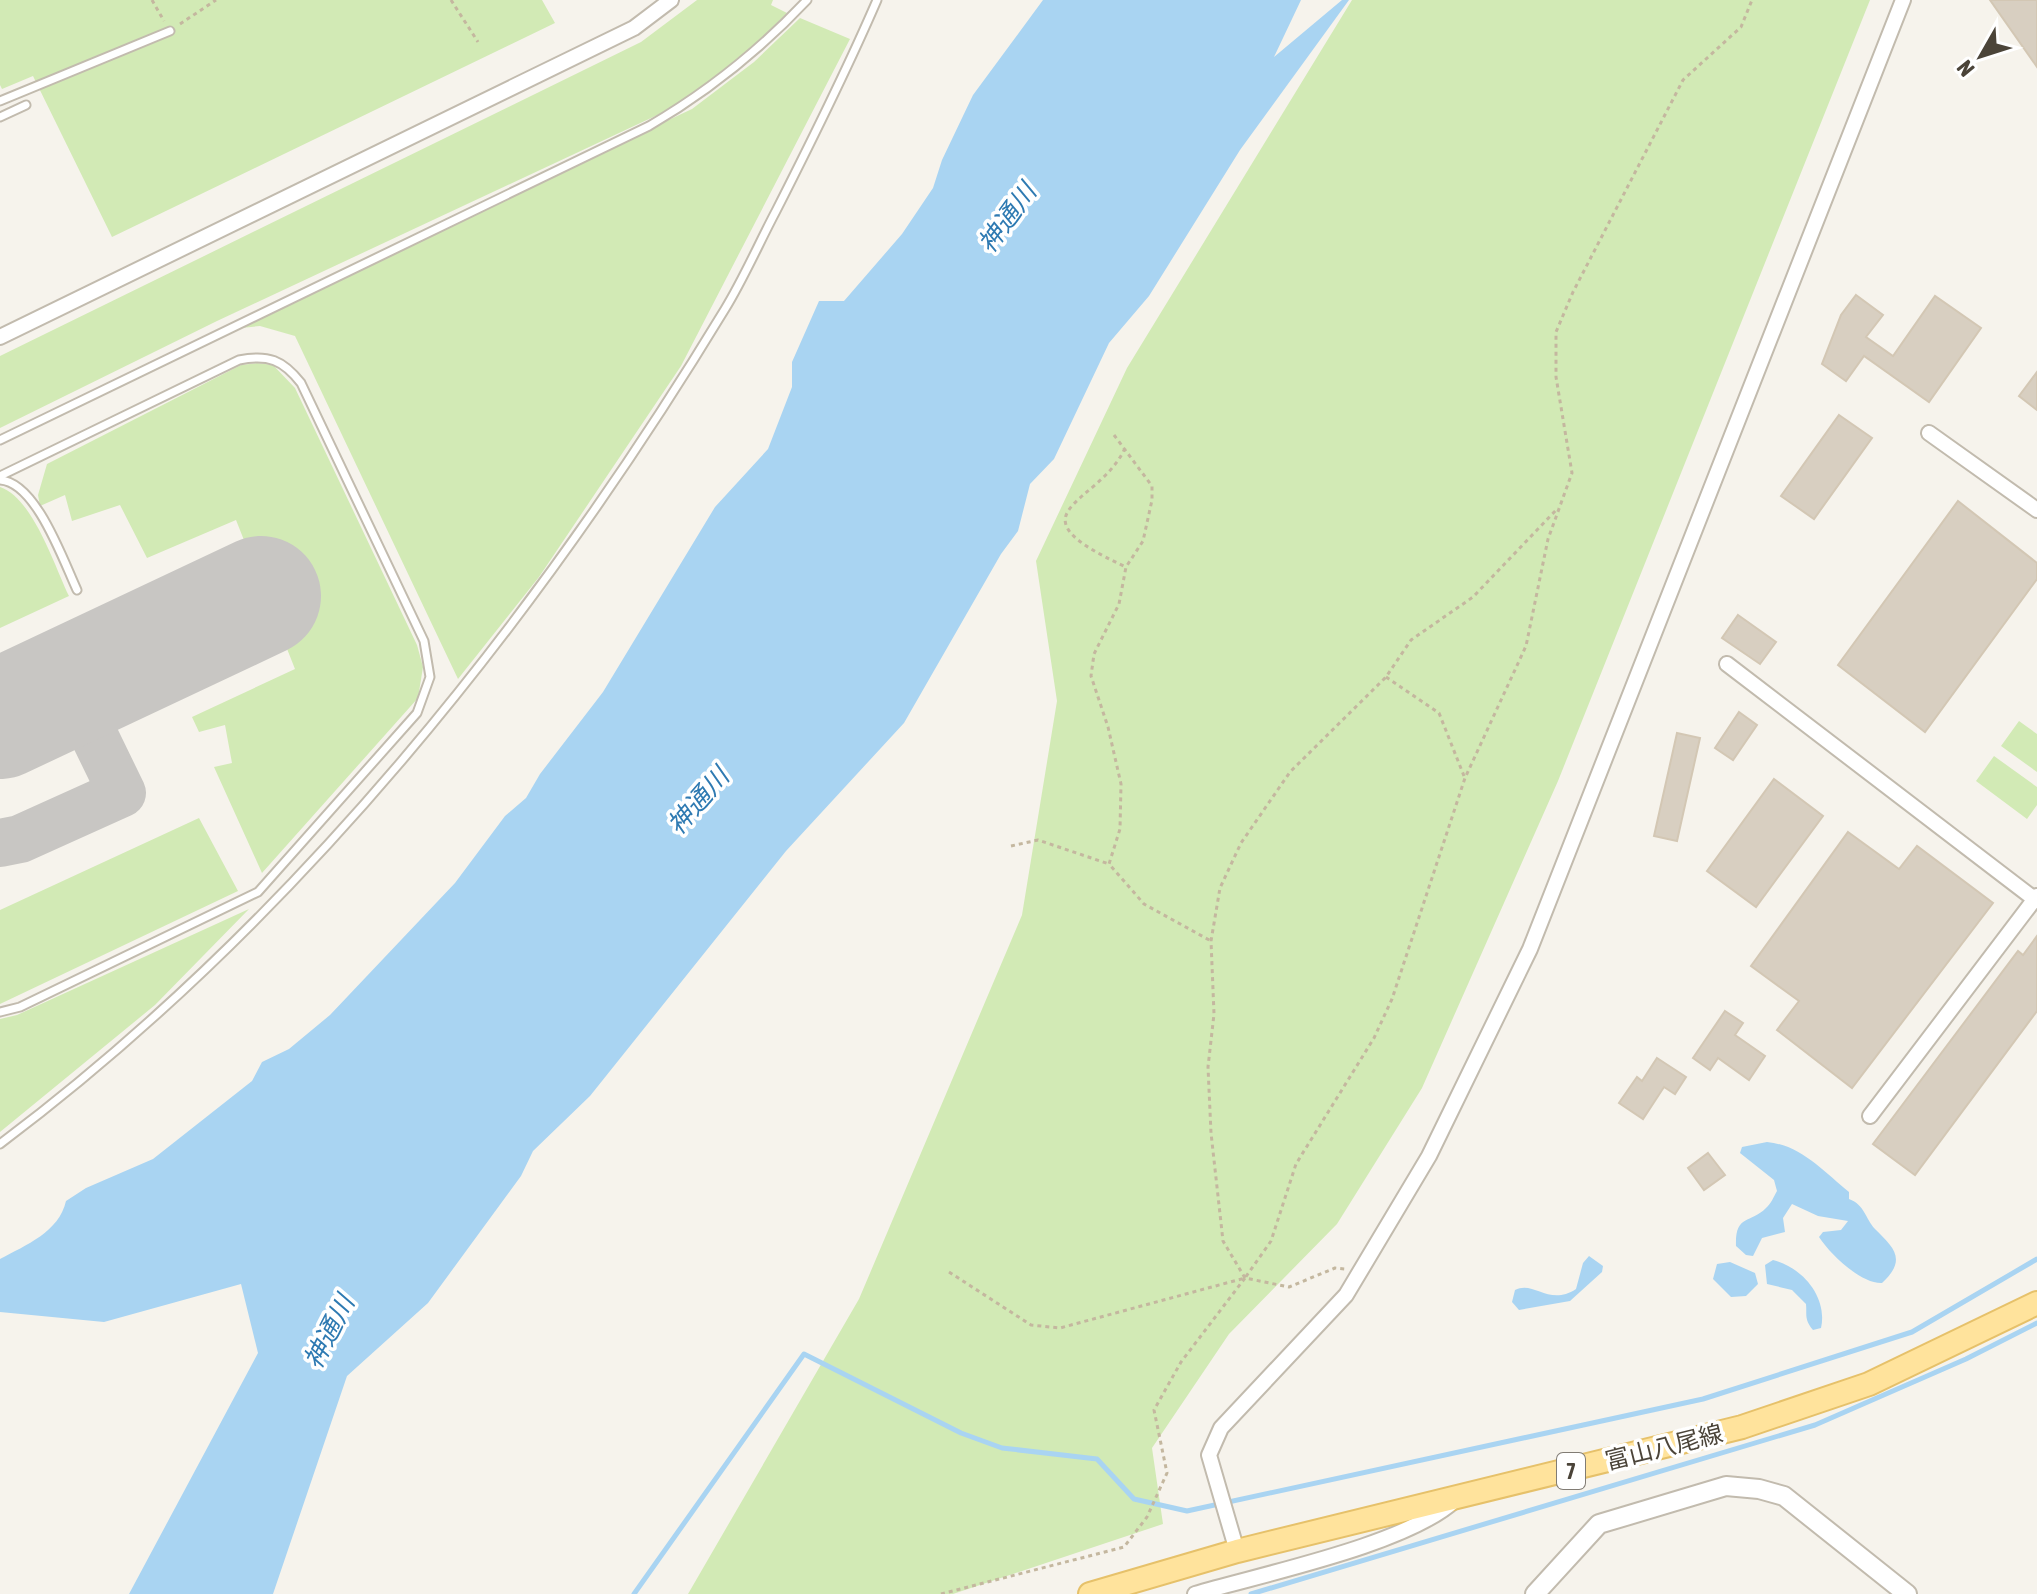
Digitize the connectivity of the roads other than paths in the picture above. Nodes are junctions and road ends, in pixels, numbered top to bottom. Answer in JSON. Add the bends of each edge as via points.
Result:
{"nodes":[{"id":1,"x":671,"y":0,"type":"edge"},
{"id":2,"x":807,"y":0,"type":"edge"},
{"id":3,"x":877,"y":0,"type":"edge"},
{"id":4,"x":1903,"y":0,"type":"edge"},
{"id":5,"x":170,"y":31,"type":"road end"},
{"id":6,"x":0,"y":101,"type":"edge"},
{"id":7,"x":26,"y":105,"type":"dead end"},
{"id":8,"x":0,"y":117,"type":"edge"},
{"id":9,"x":0,"y":337,"type":"edge"},
{"id":10,"x":1929,"y":433,"type":"dead end"},
{"id":11,"x":0,"y":440,"type":"edge"},
{"id":12,"x":0,"y":478,"type":"edge"},
{"id":13,"x":2037,"y":510,"type":"edge"},
{"id":14,"x":77,"y":590,"type":"dead end"},
{"id":15,"x":1727,"y":664,"type":"dead end"},
{"id":16,"x":2036,"y":899,"type":"edge"},
{"id":17,"x":0,"y":1012,"type":"edge"},
{"id":18,"x":1870,"y":1116,"type":"dead end"},
{"id":19,"x":0,"y":1144,"type":"edge"},
{"id":20,"x":2037,"y":1303,"type":"edge"},
{"id":21,"x":1457,"y":1498,"type":"junction"},
{"id":22,"x":1237,"y":1551,"type":"junction"},
{"id":23,"x":1090,"y":1594,"type":"edge"},
{"id":24,"x":1195,"y":1594,"type":"edge"},
{"id":25,"x":1535,"y":1594,"type":"edge"},
{"id":26,"x":1907,"y":1594,"type":"edge"}],
"edges":[{"from":1,"to":9,"type":"street","via":[[634,28]]},
{"from":2,"to":11,"type":"lane","via":[[764,45],[701,96],[649,126]]},
{"from":3,"to":19,"type":"lane","via":[[727,306],[625,463],[463,687],[417,746],[237,937],[140,1030]]},
{"from":4,"to":22,"type":"street","via":[[1530,949],[1429,1156],[1346,1295],[1221,1428],[1209,1455]]},
{"from":5,"to":6,"type":"lane"},
{"from":7,"to":8,"type":"lane"},
{"from":10,"to":13,"type":"street"},
{"from":12,"to":14,"type":"lane","via":[[17,484],[32,500]]},
{"from":12,"to":17,"type":"lane","via":[[239,360],[260,355],[279,360],[301,383],[424,641],[430,677],[417,713],[258,892]]},
{"from":15,"to":16,"type":"street"},
{"from":16,"to":18,"type":"street"},
{"from":20,"to":21,"type":"main road","name":"富山八尾線","number":"7","via":[[1869,1384],[1742,1427]]},
{"from":21,"to":22,"type":"main road","name":"富山八尾線","number":"7"},
{"from":21,"to":24,"type":"street","via":[[1435,1518]]},
{"from":22,"to":23,"type":"main road","name":"富山八尾線","number":"7"},
{"from":25,"to":26,"type":"street","via":[[1599,1524],[1726,1486],[1784,1496]]}]}
